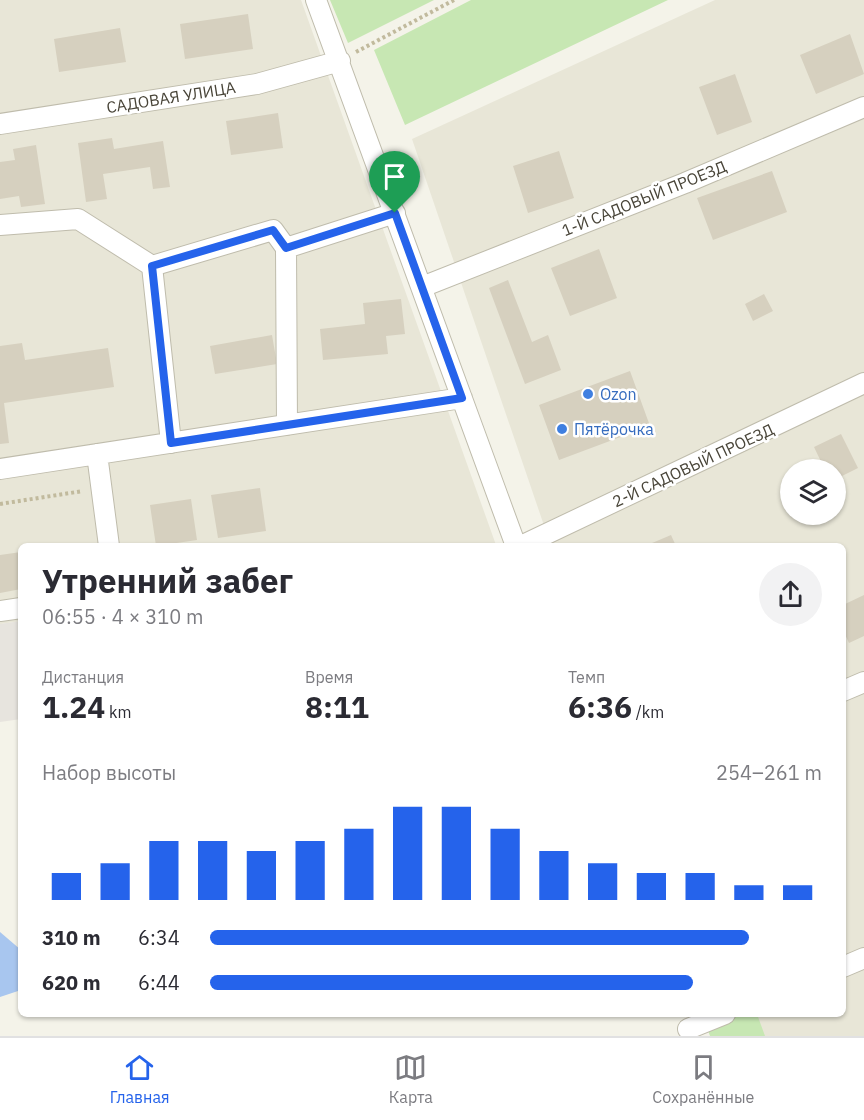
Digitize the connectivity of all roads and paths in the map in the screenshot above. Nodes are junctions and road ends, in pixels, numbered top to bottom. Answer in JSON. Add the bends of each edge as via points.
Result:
{"nodes":[{"id":1,"x":316,"y":0,"type":"edge"},
{"id":2,"x":454,"y":0,"type":"edge"},
{"id":3,"x":340,"y":61,"type":"junction"},
{"id":4,"x":864,"y":107,"type":"edge"},
{"id":5,"x":0,"y":124,"type":"edge"},
{"id":6,"x":395,"y":213,"type":"junction"},
{"id":7,"x":0,"y":225,"type":"edge"},
{"id":8,"x":286,"y":248,"type":"junction"},
{"id":9,"x":152,"y":266,"type":"junction"},
{"id":10,"x":422,"y":287,"type":"junction"},
{"id":11,"x":864,"y":383,"type":"edge"},
{"id":12,"x":462,"y":398,"type":"junction"},
{"id":13,"x":287,"y":425,"type":"junction"},
{"id":14,"x":171,"y":443,"type":"junction"},
{"id":15,"x":97,"y":454,"type":"junction"},
{"id":16,"x":0,"y":469,"type":"edge"},
{"id":17,"x":102,"y":489,"type":"junction"},
{"id":18,"x":0,"y":504,"type":"edge"},
{"id":19,"x":110,"y":543,"type":"edge"},
{"id":20,"x":515,"y":543,"type":"edge"},
{"id":21,"x":527,"y":543,"type":"edge"},
{"id":22,"x":18,"y":608,"type":"edge"},
{"id":23,"x":0,"y":611,"type":"edge"},
{"id":24,"x":864,"y":682,"type":"edge"},
{"id":25,"x":846,"y":690,"type":"edge"},
{"id":26,"x":864,"y":958,"type":"edge"},
{"id":27,"x":846,"y":966,"type":"edge"},
{"id":28,"x":716,"y":1017,"type":"edge"},
{"id":29,"x":687,"y":1026,"type":"edge"}],
"edges":[{"from":1,"to":3,"type":"street"},
{"from":2,"to":3,"type":"path"},
{"from":3,"to":5,"type":"street","name":"САДОВАЯ УЛИЦА","via":[[257,84]]},
{"from":3,"to":6,"type":"street"},
{"from":4,"to":10,"type":"street","name":"1-Й САДОВЫЙ ПРОЕЗД"},
{"from":6,"to":8,"type":"street"},
{"from":6,"to":10,"type":"street"},
{"from":7,"to":9,"type":"street","via":[[78,219]]},
{"from":8,"to":9,"type":"street","via":[[273,230]]},
{"from":8,"to":13,"type":"street"},
{"from":9,"to":14,"type":"street"},
{"from":10,"to":12,"type":"street"},
{"from":11,"to":21,"type":"street","name":"2-Й САДОВЫЙ ПРОЕЗД"},
{"from":12,"to":13,"type":"street"},
{"from":12,"to":20,"type":"street"},
{"from":13,"to":14,"type":"street"},
{"from":14,"to":15,"type":"street"},
{"from":15,"to":16,"type":"street"},
{"from":15,"to":17,"type":"street"},
{"from":17,"to":18,"type":"path"},
{"from":17,"to":19,"type":"street"},
{"from":22,"to":23,"type":"street"},
{"from":24,"to":25,"type":"street"},
{"from":26,"to":27,"type":"street"},
{"from":28,"to":29,"type":"street"}]}
